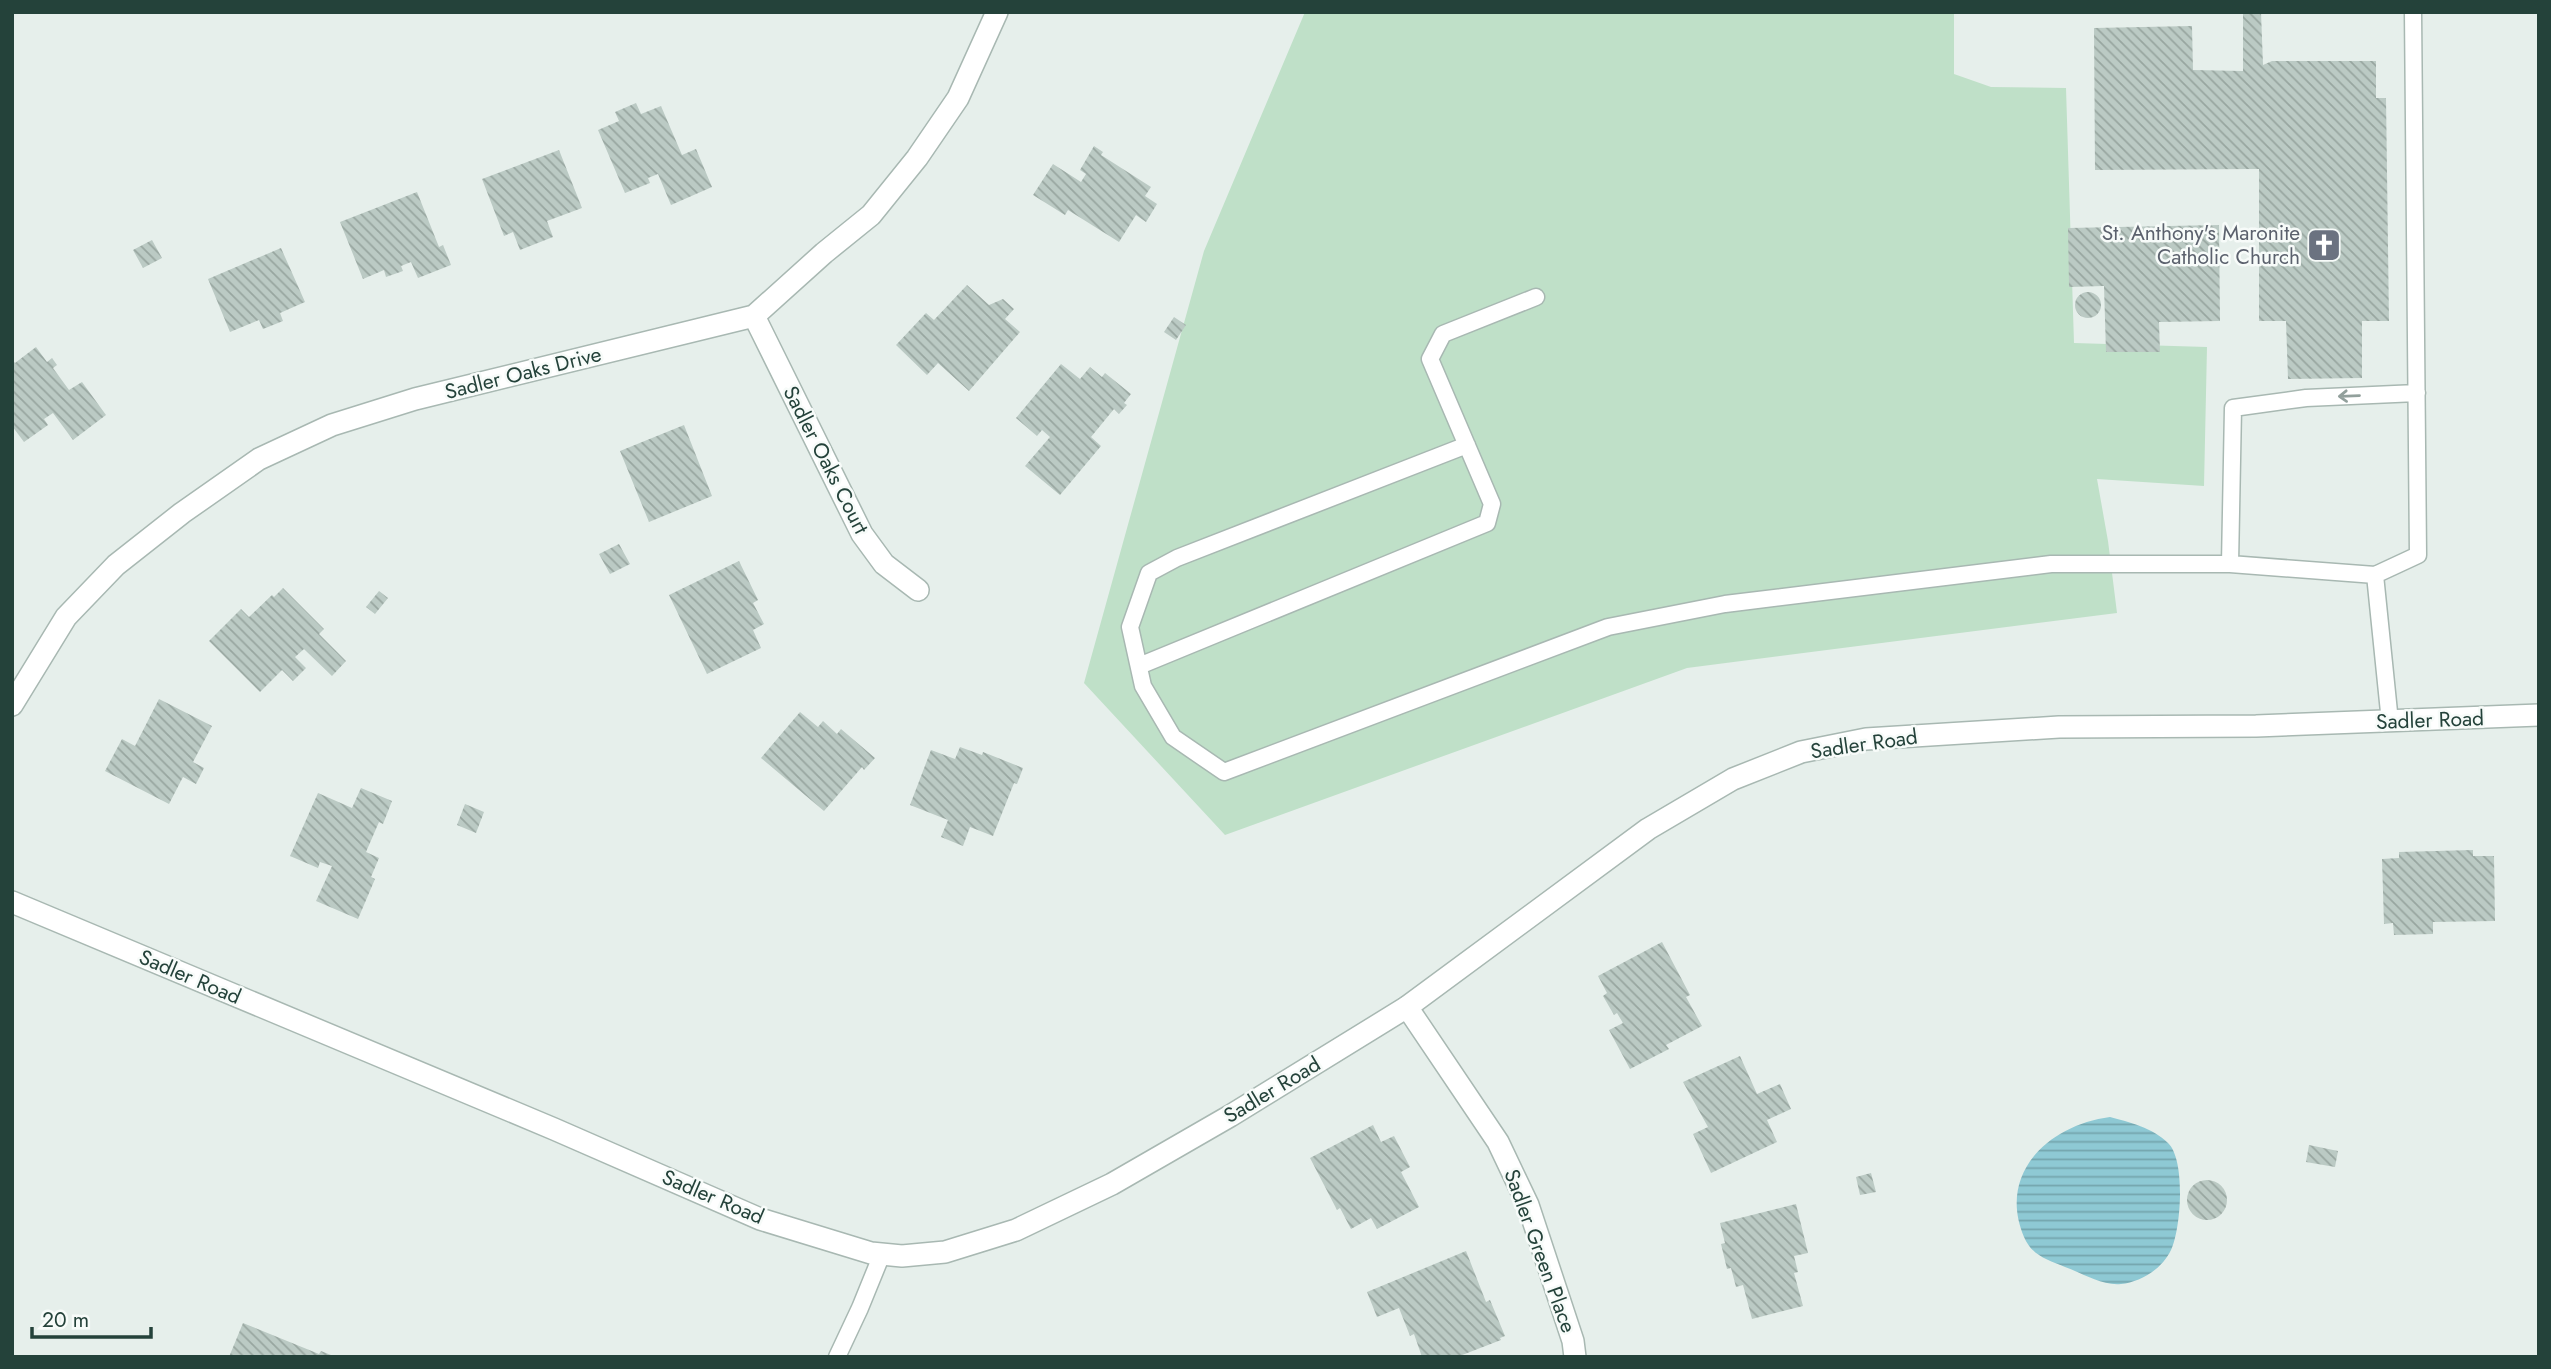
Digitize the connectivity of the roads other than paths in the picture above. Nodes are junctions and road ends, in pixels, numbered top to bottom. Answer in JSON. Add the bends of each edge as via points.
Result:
{"nodes":[{"id":1,"x":997,"y":12,"type":"edge"},
{"id":2,"x":2413,"y":12,"type":"edge"},
{"id":3,"x":1536,"y":297,"type":"dead end"},
{"id":4,"x":754,"y":316,"type":"junction"},
{"id":5,"x":2417,"y":393,"type":"junction"},
{"id":6,"x":1467,"y":445,"type":"junction"},
{"id":7,"x":2230,"y":564,"type":"junction"},
{"id":8,"x":2375,"y":575,"type":"junction"},
{"id":9,"x":918,"y":590,"type":"dead end"},
{"id":10,"x":1139,"y":666,"type":"junction"},
{"id":11,"x":12,"y":705,"type":"edge"},
{"id":12,"x":2539,"y":715,"type":"edge"},
{"id":13,"x":2390,"y":722,"type":"junction"},
{"id":14,"x":12,"y":902,"type":"edge"},
{"id":15,"x":1407,"y":1007,"type":"junction"},
{"id":16,"x":882,"y":1254,"type":"junction"},
{"id":17,"x":836,"y":1357,"type":"edge"},
{"id":18,"x":1576,"y":1357,"type":"edge"}],
"edges":[{"from":1,"to":4,"type":"street","name":"Sadler Oaks Drive","via":[[958,99],[872,215]]},
{"from":2,"to":5,"type":"lane"},
{"from":3,"to":6,"type":"lane","via":[[1443,334],[1430,359]]},
{"from":4,"to":9,"type":"street","name":"Sadler Oaks Court","via":[[862,534],[884,564]]},
{"from":4,"to":11,"type":"street","name":"Sadler Oaks Drive","via":[[415,399],[332,425],[259,459],[116,565],[66,617]]},
{"from":5,"to":7,"type":"lane","one_way":true,"via":[[2305,398],[2233,408]]},
{"from":5,"to":8,"type":"lane","via":[[2418,555]]},
{"from":6,"to":10,"type":"lane","via":[[1189,553],[1149,573],[1130,626]]},
{"from":6,"to":10,"type":"lane","via":[[1492,504],[1487,523]]},
{"from":7,"to":8,"type":"lane"},
{"from":7,"to":10,"type":"lane","via":[[2052,564],[1726,604],[1608,627],[1224,772],[1174,737],[1143,686]]},
{"from":8,"to":13,"type":"lane"},
{"from":12,"to":13,"type":"street","name":"Sadler Road"},
{"from":13,"to":15,"type":"street","name":"Sadler Road","via":[[2059,727],[1866,739],[1801,752],[1733,779],[1648,829]]},
{"from":14,"to":16,"type":"street","name":"Sadler Road","via":[[760,1219]]},
{"from":15,"to":16,"type":"street","name":"Sadler Road","via":[[1112,1184],[1016,1230],[945,1252]]},
{"from":15,"to":18,"type":"street","name":"Sadler Green Place","via":[[1498,1142],[1528,1205]]},
{"from":16,"to":17,"type":"lane"}]}
